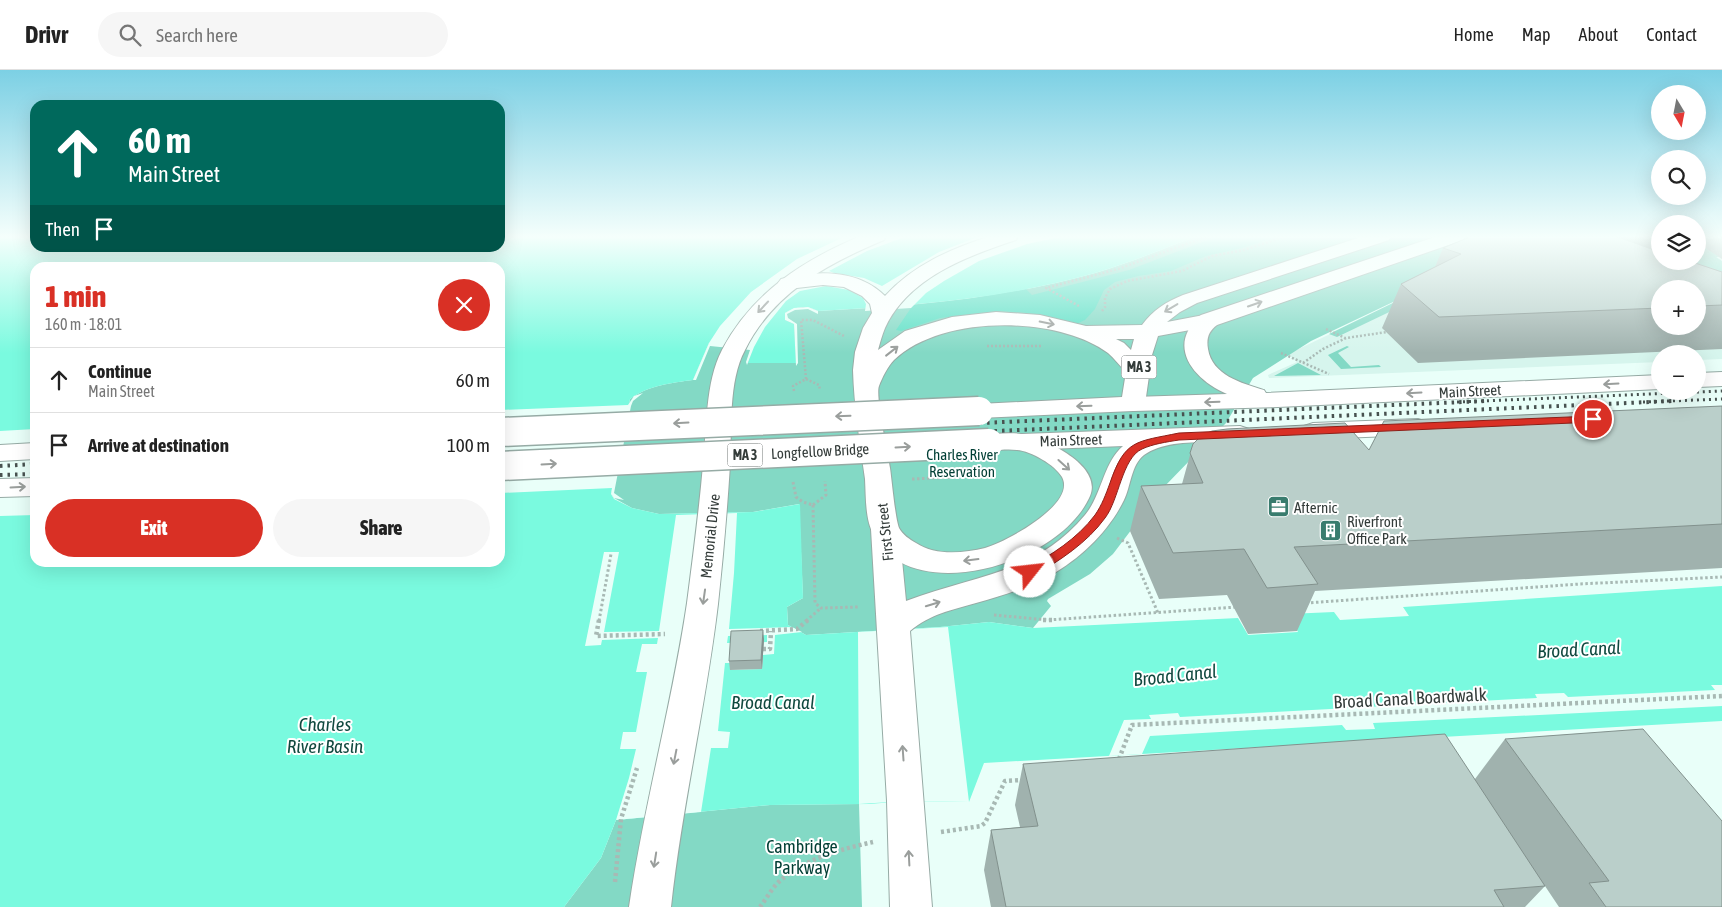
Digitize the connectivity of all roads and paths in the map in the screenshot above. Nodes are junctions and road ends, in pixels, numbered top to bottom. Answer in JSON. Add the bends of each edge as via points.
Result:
{"nodes":[{"id":1,"x":800,"y":275,"type":"edge"},
{"id":2,"x":923,"y":275,"type":"edge"},
{"id":3,"x":1095,"y":275,"type":"edge"},
{"id":4,"x":1162,"y":275,"type":"edge"},
{"id":5,"x":1262,"y":275,"type":"edge"},
{"id":6,"x":1341,"y":275,"type":"edge"},
{"id":7,"x":788,"y":283,"type":"junction"},
{"id":8,"x":1085,"y":309,"type":"dead end"},
{"id":9,"x":882,"y":313,"type":"junction"},
{"id":10,"x":1097,"y":315,"type":"dead end"},
{"id":11,"x":1209,"y":320,"type":"junction"},
{"id":12,"x":1326,"y":329,"type":"dead end"},
{"id":13,"x":1148,"y":330,"type":"junction"},
{"id":14,"x":1078,"y":331,"type":"junction"},
{"id":15,"x":1387,"y":332,"type":"dead end"},
{"id":16,"x":1346,"y":338,"type":"junction"},
{"id":17,"x":846,"y":339,"type":"dead end"},
{"id":18,"x":987,"y":346,"type":"dead end"},
{"id":19,"x":1044,"y":346,"type":"dead end"},
{"id":20,"x":1281,"y":353,"type":"dead end"},
{"id":21,"x":1303,"y":363,"type":"junction"},
{"id":22,"x":1138,"y":372,"type":"junction"},
{"id":23,"x":1334,"y":376,"type":"dead end"},
{"id":24,"x":806,"y":379,"type":"junction"},
{"id":25,"x":1722,"y":379,"type":"edge"},
{"id":26,"x":1706,"y":380,"type":"edge"},
{"id":27,"x":1651,"y":382,"type":"edge"},
{"id":28,"x":820,"y":390,"type":"dead end"},
{"id":29,"x":866,"y":390,"type":"junction"},
{"id":30,"x":794,"y":392,"type":"dead end"},
{"id":31,"x":1278,"y":400,"type":"junction"},
{"id":32,"x":1133,"y":404,"type":"junction"},
{"id":33,"x":1438,"y":426,"type":"edge"},
{"id":34,"x":505,"y":432,"type":"edge"},
{"id":35,"x":1288,"y":432,"type":"edge"},
{"id":36,"x":1258,"y":433,"type":"edge"},
{"id":37,"x":1179,"y":436,"type":"junction"},
{"id":38,"x":1022,"y":442,"type":"junction"},
{"id":39,"x":990,"y":443,"type":"joint"},
{"id":40,"x":30,"y":451,"type":"edge"},
{"id":41,"x":0,"y":453,"type":"edge"},
{"id":42,"x":505,"y":466,"type":"edge"},
{"id":43,"x":982,"y":476,"type":"dead end"},
{"id":44,"x":912,"y":479,"type":"dead end"},
{"id":45,"x":30,"y":486,"type":"edge"},
{"id":46,"x":826,"y":486,"type":"dead end"},
{"id":47,"x":0,"y":488,"type":"edge"},
{"id":48,"x":794,"y":488,"type":"dead end"},
{"id":49,"x":812,"y":505,"type":"junction"},
{"id":50,"x":885,"y":529,"type":"junction"},
{"id":51,"x":1116,"y":538,"type":"dead end"},
{"id":52,"x":611,"y":554,"type":"dead end"},
{"id":53,"x":1722,"y":577,"type":"edge"},
{"id":54,"x":1305,"y":603,"type":"edge"},
{"id":55,"x":863,"y":606,"type":"dead end"},
{"id":56,"x":1246,"y":607,"type":"dead end"},
{"id":57,"x":821,"y":608,"type":"junction"},
{"id":58,"x":1158,"y":613,"type":"junction"},
{"id":59,"x":990,"y":615,"type":"dead end"},
{"id":60,"x":771,"y":630,"type":"junction"},
{"id":61,"x":894,"y":630,"type":"junction"},
{"id":62,"x":752,"y":631,"type":"edge"},
{"id":63,"x":663,"y":634,"type":"dead end"},
{"id":64,"x":763,"y":649,"type":"edge"},
{"id":65,"x":1722,"y":696,"type":"edge"},
{"id":66,"x":639,"y":759,"type":"dead end"},
{"id":67,"x":1118,"y":762,"type":"edge"},
{"id":68,"x":1024,"y":780,"type":"edge"},
{"id":69,"x":949,"y":832,"type":"dead end"},
{"id":70,"x":870,"y":843,"type":"dead end"},
{"id":71,"x":615,"y":888,"type":"dead end"},
{"id":72,"x":650,"y":907,"type":"edge"},
{"id":73,"x":760,"y":907,"type":"edge"},
{"id":74,"x":911,"y":907,"type":"edge"}],
"edges":[{"from":1,"to":7,"type":"main road","name":"Memorial Drive"},
{"from":2,"to":9,"type":"main road","name":"First Street","via":[[890,300]]},
{"from":3,"to":8,"type":"path","via":[[1046,288]]},
{"from":4,"to":10,"type":"path","via":[[1122,283],[1110,289],[1105,307]]},
{"from":5,"to":13,"type":"main road","number":"MA 3","one_way":true,"via":[[1185,300],[1165,311]]},
{"from":11,"to":6,"type":"main road","one_way":true},
{"from":7,"to":9,"type":"main road","via":[[825,280],[856,285],[874,295],[882,306]]},
{"from":7,"to":72,"type":"main road","name":"Memorial Drive","one_way":true,"via":[[743,331],[730,355],[723,378],[713,513],[696,647]]},
{"from":9,"to":29,"type":"main road","name":"First Street","via":[[866,351]]},
{"from":11,"to":13,"type":"main road"},
{"from":11,"to":31,"type":"main road","via":[[1201,327],[1196,341],[1196,352],[1202,366],[1228,387]]},
{"from":12,"to":16,"type":"path"},
{"from":13,"to":14,"type":"main road"},
{"from":13,"to":22,"type":"main road","number":"MA 3"},
{"from":14,"to":22,"type":"main road","via":[[1116,349],[1130,360]]},
{"from":29,"to":14,"type":"main road","one_way":true,"via":[[874,369],[889,352],[916,335],[947,324],[1011,319]]},
{"from":15,"to":16,"type":"path"},
{"from":16,"to":21,"type":"path"},
{"from":17,"to":24,"type":"path","via":[[813,320],[801,320]]},
{"from":18,"to":19,"type":"path"},
{"from":20,"to":21,"type":"path"},
{"from":21,"to":23,"type":"path"},
{"from":22,"to":32,"type":"main road","number":"MA 3"},
{"from":24,"to":28,"type":"path","via":[[820,385]]},
{"from":24,"to":30,"type":"path","via":[[793,386]]},
{"from":25,"to":26,"type":"main road"},
{"from":27,"to":31,"type":"main road","name":"Main Street","one_way":true},
{"from":29,"to":50,"type":"main road","name":"First Street"},
{"from":31,"to":32,"type":"main road","name":"Main Street","one_way":true},
{"from":32,"to":34,"type":"main road","name":"Main Street","one_way":true,"bridge":true},
{"from":33,"to":35,"type":"main road"},
{"from":36,"to":37,"type":"main road","name":"Main Street"},
{"from":37,"to":38,"type":"main road","name":"Main Street"},
{"from":61,"to":37,"type":"main road","one_way":true,"via":[[912,612],[1012,581],[1060,555],[1101,516],[1127,454],[1141,445]]},
{"from":38,"to":39,"type":"main road","name":"Main Street","number":"MA 3"},
{"from":38,"to":50,"type":"main road","number":"MA 3","one_way":true,"via":[[1063,463],[1074,475],[1078,486],[1077,493],[1064,511],[1026,542],[994,556],[941,562],[907,553],[895,544]]},
{"from":42,"to":39,"type":"main road","name":"Longfellow Bridge","number":"MA 3","one_way":true,"bridge":true},
{"from":40,"to":41,"type":"main road"},
{"from":43,"to":44,"type":"path"},
{"from":47,"to":45,"type":"main road","one_way":true},
{"from":46,"to":49,"type":"path","via":[[826,495]]},
{"from":48,"to":49,"type":"path","via":[[796,497]]},
{"from":49,"to":57,"type":"path","via":[[815,603]]},
{"from":50,"to":61,"type":"main road","name":"First Street"},
{"from":51,"to":58,"type":"path","via":[[1128,544]]},
{"from":52,"to":63,"type":"path","via":[[596,636]]},
{"from":53,"to":54,"type":"path"},
{"from":55,"to":57,"type":"path"},
{"from":56,"to":58,"type":"path"},
{"from":57,"to":60,"type":"path","via":[[797,629]]},
{"from":58,"to":59,"type":"path","via":[[1048,620]]},
{"from":60,"to":62,"type":"path"},
{"from":60,"to":64,"type":"path","via":[[770,649]]},
{"from":74,"to":61,"type":"main road","name":"First Street","one_way":true},
{"from":65,"to":67,"type":"path","name":"Broad Canal Boardwalk","via":[[1132,725]]},
{"from":66,"to":71,"type":"path","via":[[621,819]]},
{"from":68,"to":69,"type":"path","via":[[1004,781],[981,826]]},
{"from":70,"to":73,"type":"path","via":[[841,849],[812,862],[782,880]]}]}
